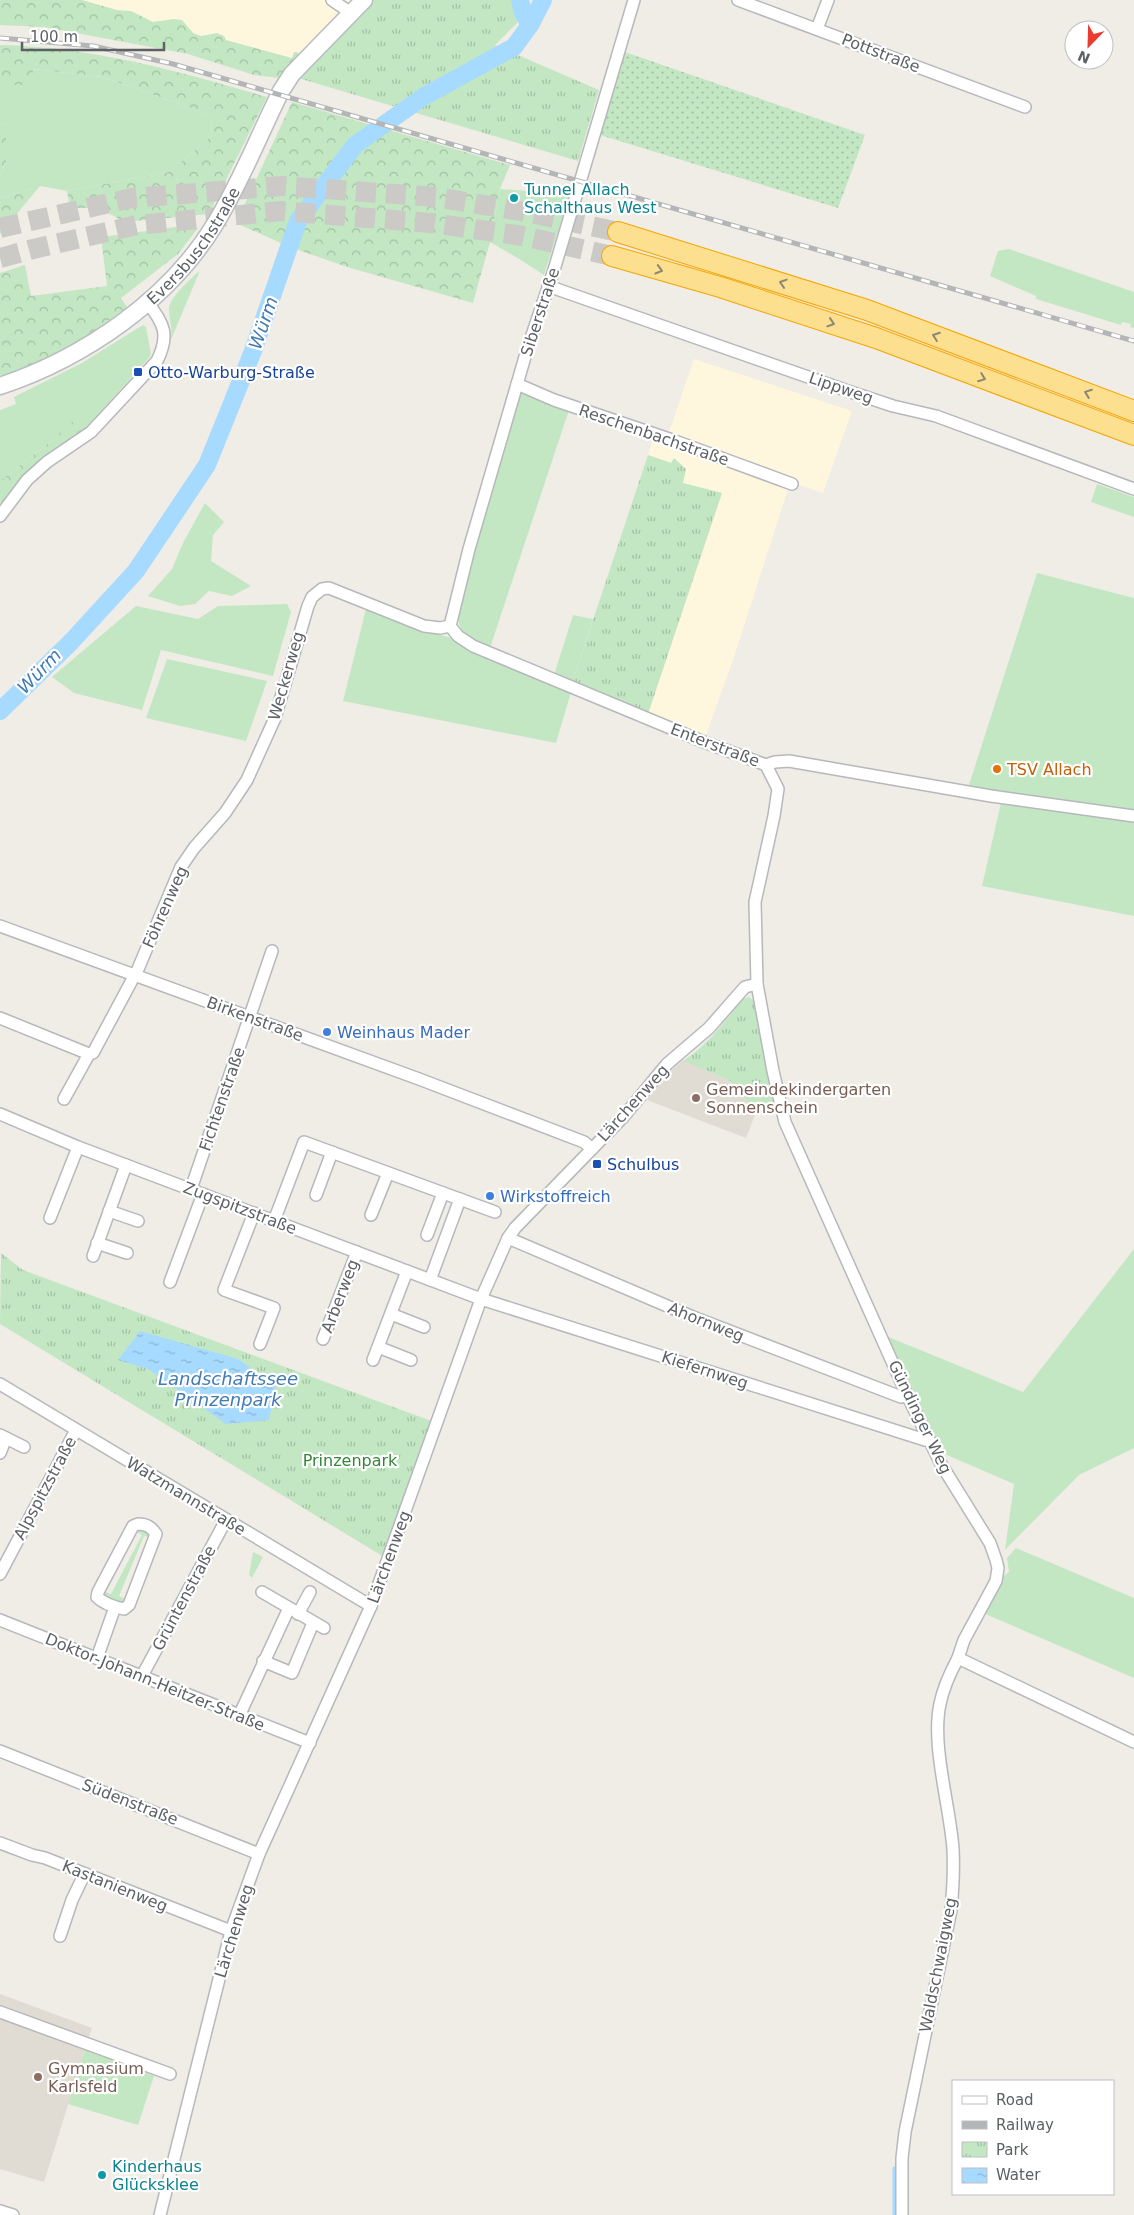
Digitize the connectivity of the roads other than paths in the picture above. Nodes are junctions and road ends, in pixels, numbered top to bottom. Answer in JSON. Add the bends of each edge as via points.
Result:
{"nodes":[{"id":1,"x":332,"y":0,"type":"edge"},
{"id":2,"x":364,"y":0,"type":"edge"},
{"id":3,"x":634,"y":0,"type":"edge"},
{"id":4,"x":738,"y":0,"type":"edge"},
{"id":5,"x":828,"y":0,"type":"edge"},
{"id":6,"x":351,"y":12,"type":"junction"},
{"id":7,"x":817,"y":29,"type":"junction"},
{"id":8,"x":1025,"y":107,"type":"dead end"},
{"id":9,"x":618,"y":232,"type":"tunnel mouth"},
{"id":10,"x":612,"y":256,"type":"tunnel mouth"},
{"id":11,"x":548,"y":286,"type":"junction"},
{"id":12,"x":147,"y":302,"type":"junction"},
{"id":13,"x":517,"y":384,"type":"junction"},
{"id":14,"x":0,"y":386,"type":"edge"},
{"id":15,"x":1134,"y":410,"type":"edge"},
{"id":16,"x":1134,"y":435,"type":"edge"},
{"id":17,"x":792,"y":484,"type":"dead end"},
{"id":18,"x":1134,"y":489,"type":"edge"},
{"id":19,"x":0,"y":516,"type":"edge"},
{"id":20,"x":450,"y":626,"type":"junction"},
{"id":21,"x":766,"y":765,"type":"junction"},
{"id":22,"x":254,"y":766,"type":"joint"},
{"id":23,"x":1134,"y":816,"type":"edge"},
{"id":24,"x":0,"y":926,"type":"edge"},
{"id":25,"x":272,"y":952,"type":"dead end"},
{"id":26,"x":134,"y":977,"type":"junction"},
{"id":27,"x":757,"y":984,"type":"junction"},
{"id":28,"x":249,"y":1017,"type":"junction"},
{"id":29,"x":0,"y":1018,"type":"edge"},
{"id":30,"x":89,"y":1054,"type":"junction"},
{"id":31,"x":64,"y":1099,"type":"dead end"},
{"id":32,"x":0,"y":1114,"type":"edge"},
{"id":33,"x":78,"y":1147,"type":"junction"},
{"id":34,"x":592,"y":1149,"type":"junction"},
{"id":35,"x":332,"y":1152,"type":"junction"},
{"id":36,"x":126,"y":1165,"type":"junction"},
{"id":37,"x":388,"y":1173,"type":"junction"},
{"id":38,"x":191,"y":1189,"type":"junction"},
{"id":39,"x":443,"y":1193,"type":"junction"},
{"id":40,"x":203,"y":1194,"type":"junction"},
{"id":41,"x":316,"y":1195,"type":"dead end"},
{"id":42,"x":460,"y":1199,"type":"junction"},
{"id":43,"x":109,"y":1211,"type":"junction"},
{"id":44,"x":495,"y":1212,"type":"dead end"},
{"id":45,"x":254,"y":1213,"type":"junction"},
{"id":46,"x":370,"y":1215,"type":"dead end"},
{"id":47,"x":50,"y":1218,"type":"dead end"},
{"id":48,"x":138,"y":1221,"type":"dead end"},
{"id":49,"x":274,"y":1221,"type":"junction"},
{"id":50,"x":427,"y":1235,"type":"dead end"},
{"id":51,"x":508,"y":1238,"type":"junction"},
{"id":52,"x":98,"y":1243,"type":"junction"},
{"id":53,"x":357,"y":1252,"type":"junction"},
{"id":54,"x":127,"y":1254,"type":"dead end"},
{"id":55,"x":93,"y":1256,"type":"dead end"},
{"id":56,"x":407,"y":1271,"type":"junction"},
{"id":57,"x":430,"y":1280,"type":"junction"},
{"id":58,"x":170,"y":1282,"type":"dead end"},
{"id":59,"x":481,"y":1299,"type":"junction"},
{"id":60,"x":391,"y":1314,"type":"junction"},
{"id":61,"x":424,"y":1327,"type":"dead end"},
{"id":62,"x":323,"y":1339,"type":"dead end"},
{"id":63,"x":260,"y":1344,"type":"dead end"},
{"id":64,"x":378,"y":1347,"type":"junction"},
{"id":65,"x":373,"y":1360,"type":"dead end"},
{"id":66,"x":411,"y":1360,"type":"dead end"},
{"id":67,"x":0,"y":1384,"type":"edge"},
{"id":68,"x":907,"y":1395,"type":"junction"},
{"id":69,"x":76,"y":1430,"type":"junction"},
{"id":70,"x":3,"y":1437,"type":"edge"},
{"id":71,"x":928,"y":1438,"type":"junction"},
{"id":72,"x":24,"y":1447,"type":"dead end"},
{"id":73,"x":0,"y":1453,"type":"edge"},
{"id":74,"x":226,"y":1520,"type":"junction"},
{"id":75,"x":0,"y":1574,"type":"edge"},
{"id":76,"x":262,"y":1592,"type":"dead end"},
{"id":77,"x":310,"y":1592,"type":"dead end"},
{"id":78,"x":371,"y":1606,"type":"junction"},
{"id":79,"x":115,"y":1607,"type":"junction"},
{"id":80,"x":294,"y":1611,"type":"junction"},
{"id":81,"x":0,"y":1620,"type":"edge"},
{"id":82,"x":313,"y":1622,"type":"junction"},
{"id":83,"x":324,"y":1628,"type":"dead end"},
{"id":84,"x":97,"y":1658,"type":"junction"},
{"id":85,"x":958,"y":1658,"type":"junction"},
{"id":86,"x":263,"y":1661,"type":"junction"},
{"id":87,"x":142,"y":1676,"type":"junction"},
{"id":88,"x":239,"y":1716,"type":"junction"},
{"id":89,"x":1134,"y":1742,"type":"edge"},
{"id":90,"x":310,"y":1743,"type":"junction"},
{"id":91,"x":0,"y":1751,"type":"edge"},
{"id":92,"x":0,"y":1843,"type":"edge"},
{"id":93,"x":259,"y":1854,"type":"junction"},
{"id":94,"x":84,"y":1875,"type":"junction"},
{"id":95,"x":231,"y":1931,"type":"junction"},
{"id":96,"x":60,"y":1936,"type":"dead end"},
{"id":97,"x":0,"y":2012,"type":"edge"},
{"id":98,"x":170,"y":2074,"type":"dead end"},
{"id":99,"x":0,"y":2211,"type":"edge"},
{"id":100,"x":13,"y":2215,"type":"edge"},
{"id":101,"x":160,"y":2215,"type":"edge"},
{"id":102,"x":902,"y":2215,"type":"edge"}],
"edges":[{"from":1,"to":6,"type":"street"},
{"from":2,"to":6,"type":"main road","name":"Eversbuschstraße"},
{"from":3,"to":11,"type":"street","name":"Siberstraße"},
{"from":4,"to":7,"type":"street","name":"Pottstraße"},
{"from":5,"to":7,"type":"street"},
{"from":6,"to":12,"type":"main road","name":"Eversbuschstraße","via":[[292,74],[216,224],[187,264]]},
{"from":7,"to":8,"type":"street","name":"Pottstraße"},
{"from":15,"to":9,"type":"highway","one_way":true,"via":[[867,310]]},
{"from":10,"to":16,"type":"highway","one_way":true,"via":[[876,338]]},
{"from":11,"to":13,"type":"street","name":"Siberstraße"},
{"from":11,"to":18,"type":"street","name":"Lippweg","via":[[892,406],[936,416]]},
{"from":12,"to":14,"type":"main road","via":[[80,349]]},
{"from":12,"to":19,"type":"street","name":"Eversbuschstraße","via":[[164,329],[163,349],[157,361],[91,432],[27,480]]},
{"from":13,"to":17,"type":"street","name":"Reschenbachstraße"},
{"from":13,"to":20,"type":"street","name":"Siberstraße"},
{"from":20,"to":21,"type":"street","name":"Enterstraße","via":[[473,646]]},
{"from":20,"to":22,"type":"street","name":"Weckerweg","via":[[424,626],[335,589],[322,588],[312,597],[302,619],[275,718]]},
{"from":21,"to":23,"type":"street","name":"Enterstraße","via":[[789,761],[990,796]]},
{"from":21,"to":27,"type":"street","name":"Gündinger Weg","via":[[778,789],[755,902]]},
{"from":22,"to":26,"type":"street","name":"Föhrenweg","via":[[234,801],[181,867]]},
{"from":24,"to":26,"type":"street","name":"Birkenstraße"},
{"from":25,"to":28,"type":"street","name":"Fichtenstraße"},
{"from":26,"to":28,"type":"street","name":"Birkenstraße"},
{"from":26,"to":30,"type":"street","name":"Föhrenweg","via":[[93,1053]]},
{"from":27,"to":34,"type":"street","name":"Lärchenweg","via":[[745,987],[709,1028],[667,1064]]},
{"from":27,"to":68,"type":"street","name":"Gündinger Weg","via":[[785,1122]]},
{"from":28,"to":34,"type":"street","name":"Birkenstraße","via":[[584,1142]]},
{"from":28,"to":38,"type":"street","name":"Fichtenstraße"},
{"from":29,"to":30,"type":"street"},
{"from":30,"to":31,"type":"street","name":"Föhrenweg"},
{"from":32,"to":33,"type":"street","name":"Zugspitzstraße"},
{"from":33,"to":36,"type":"street","name":"Zugspitzstraße"},
{"from":33,"to":47,"type":"street"},
{"from":34,"to":51,"type":"street","name":"Lärchenweg"},
{"from":35,"to":37,"type":"street"},
{"from":35,"to":41,"type":"street"},
{"from":35,"to":49,"type":"street","via":[[304,1142]]},
{"from":36,"to":38,"type":"street","name":"Zugspitzstraße"},
{"from":36,"to":43,"type":"street"},
{"from":37,"to":39,"type":"street"},
{"from":37,"to":46,"type":"street"},
{"from":38,"to":40,"type":"street","name":"Zugspitzstraße"},
{"from":39,"to":42,"type":"street"},
{"from":39,"to":50,"type":"street"},
{"from":40,"to":45,"type":"street","name":"Zugspitzstraße"},
{"from":40,"to":58,"type":"street"},
{"from":42,"to":44,"type":"street"},
{"from":42,"to":57,"type":"street"},
{"from":43,"to":48,"type":"street"},
{"from":43,"to":52,"type":"street"},
{"from":45,"to":49,"type":"street","name":"Zugspitzstraße"},
{"from":45,"to":63,"type":"street","via":[[224,1290],[274,1308]]},
{"from":49,"to":53,"type":"street","name":"Zugspitzstraße"},
{"from":51,"to":59,"type":"street","name":"Lärchenweg"},
{"from":51,"to":68,"type":"street","name":"Ahornweg","via":[[693,1317],[901,1397]]},
{"from":52,"to":54,"type":"street"},
{"from":52,"to":55,"type":"street"},
{"from":53,"to":56,"type":"street","name":"Zugspitzstraße"},
{"from":53,"to":62,"type":"street","name":"Arberweg"},
{"from":56,"to":57,"type":"street","name":"Zugspitzstraße"},
{"from":56,"to":60,"type":"street"},
{"from":57,"to":59,"type":"street","name":"Zugspitzstraße"},
{"from":59,"to":71,"type":"street","name":"Kiefernweg","via":[[906,1435]]},
{"from":59,"to":78,"type":"street","name":"Lärchenweg"},
{"from":60,"to":61,"type":"street"},
{"from":60,"to":64,"type":"street"},
{"from":64,"to":65,"type":"street"},
{"from":64,"to":66,"type":"street"},
{"from":67,"to":69,"type":"street","name":"Watzmannstraße"},
{"from":68,"to":71,"type":"street","name":"Gündinger Weg"},
{"from":69,"to":74,"type":"street","name":"Watzmannstraße"},
{"from":69,"to":75,"type":"street","name":"Alpspitzstraße"},
{"from":70,"to":72,"type":"street"},
{"from":70,"to":73,"type":"street"},
{"from":71,"to":85,"type":"street","name":"Gündinger Weg","via":[[990,1543],[998,1568],[996,1581],[964,1640]]},
{"from":74,"to":78,"type":"street","name":"Watzmannstraße"},
{"from":74,"to":87,"type":"street","name":"Grüntenstraße"},
{"from":76,"to":80,"type":"street"},
{"from":77,"to":80,"type":"street"},
{"from":78,"to":90,"type":"street","name":"Lärchenweg"},
{"from":79,"to":79,"type":"street","via":[[99,1600],[98,1592],[133,1526],[145,1524],[156,1534],[129,1605],[124,1609]]},
{"from":79,"to":84,"type":"street"},
{"from":80,"to":82,"type":"street"},
{"from":80,"to":86,"type":"street"},
{"from":81,"to":84,"type":"street","name":"Doktor-Johann-Heitzer-Straße"},
{"from":82,"to":83,"type":"street"},
{"from":82,"to":86,"type":"street","via":[[292,1673]]},
{"from":84,"to":87,"type":"street","name":"Doktor-Johann-Heitzer-Straße"},
{"from":85,"to":89,"type":"street"},
{"from":85,"to":102,"type":"street","name":"Waldschwaigweg","via":[[939,1706],[939,1742],[953,1848],[951,1910],[905,2132]]},
{"from":86,"to":88,"type":"street"},
{"from":87,"to":88,"type":"street","name":"Doktor-Johann-Heitzer-Straße"},
{"from":88,"to":90,"type":"street","name":"Doktor-Johann-Heitzer-Straße"},
{"from":90,"to":93,"type":"street","name":"Lärchenweg"},
{"from":91,"to":93,"type":"street","name":"Südenstraße"},
{"from":92,"to":94,"type":"street","name":"Kastanienweg"},
{"from":93,"to":95,"type":"street","name":"Lärchenweg"},
{"from":94,"to":95,"type":"street","name":"Kastanienweg"},
{"from":94,"to":96,"type":"street"},
{"from":95,"to":101,"type":"street","name":"Lärchenweg"},
{"from":97,"to":98,"type":"street"},
{"from":99,"to":100,"type":"street"}]}
